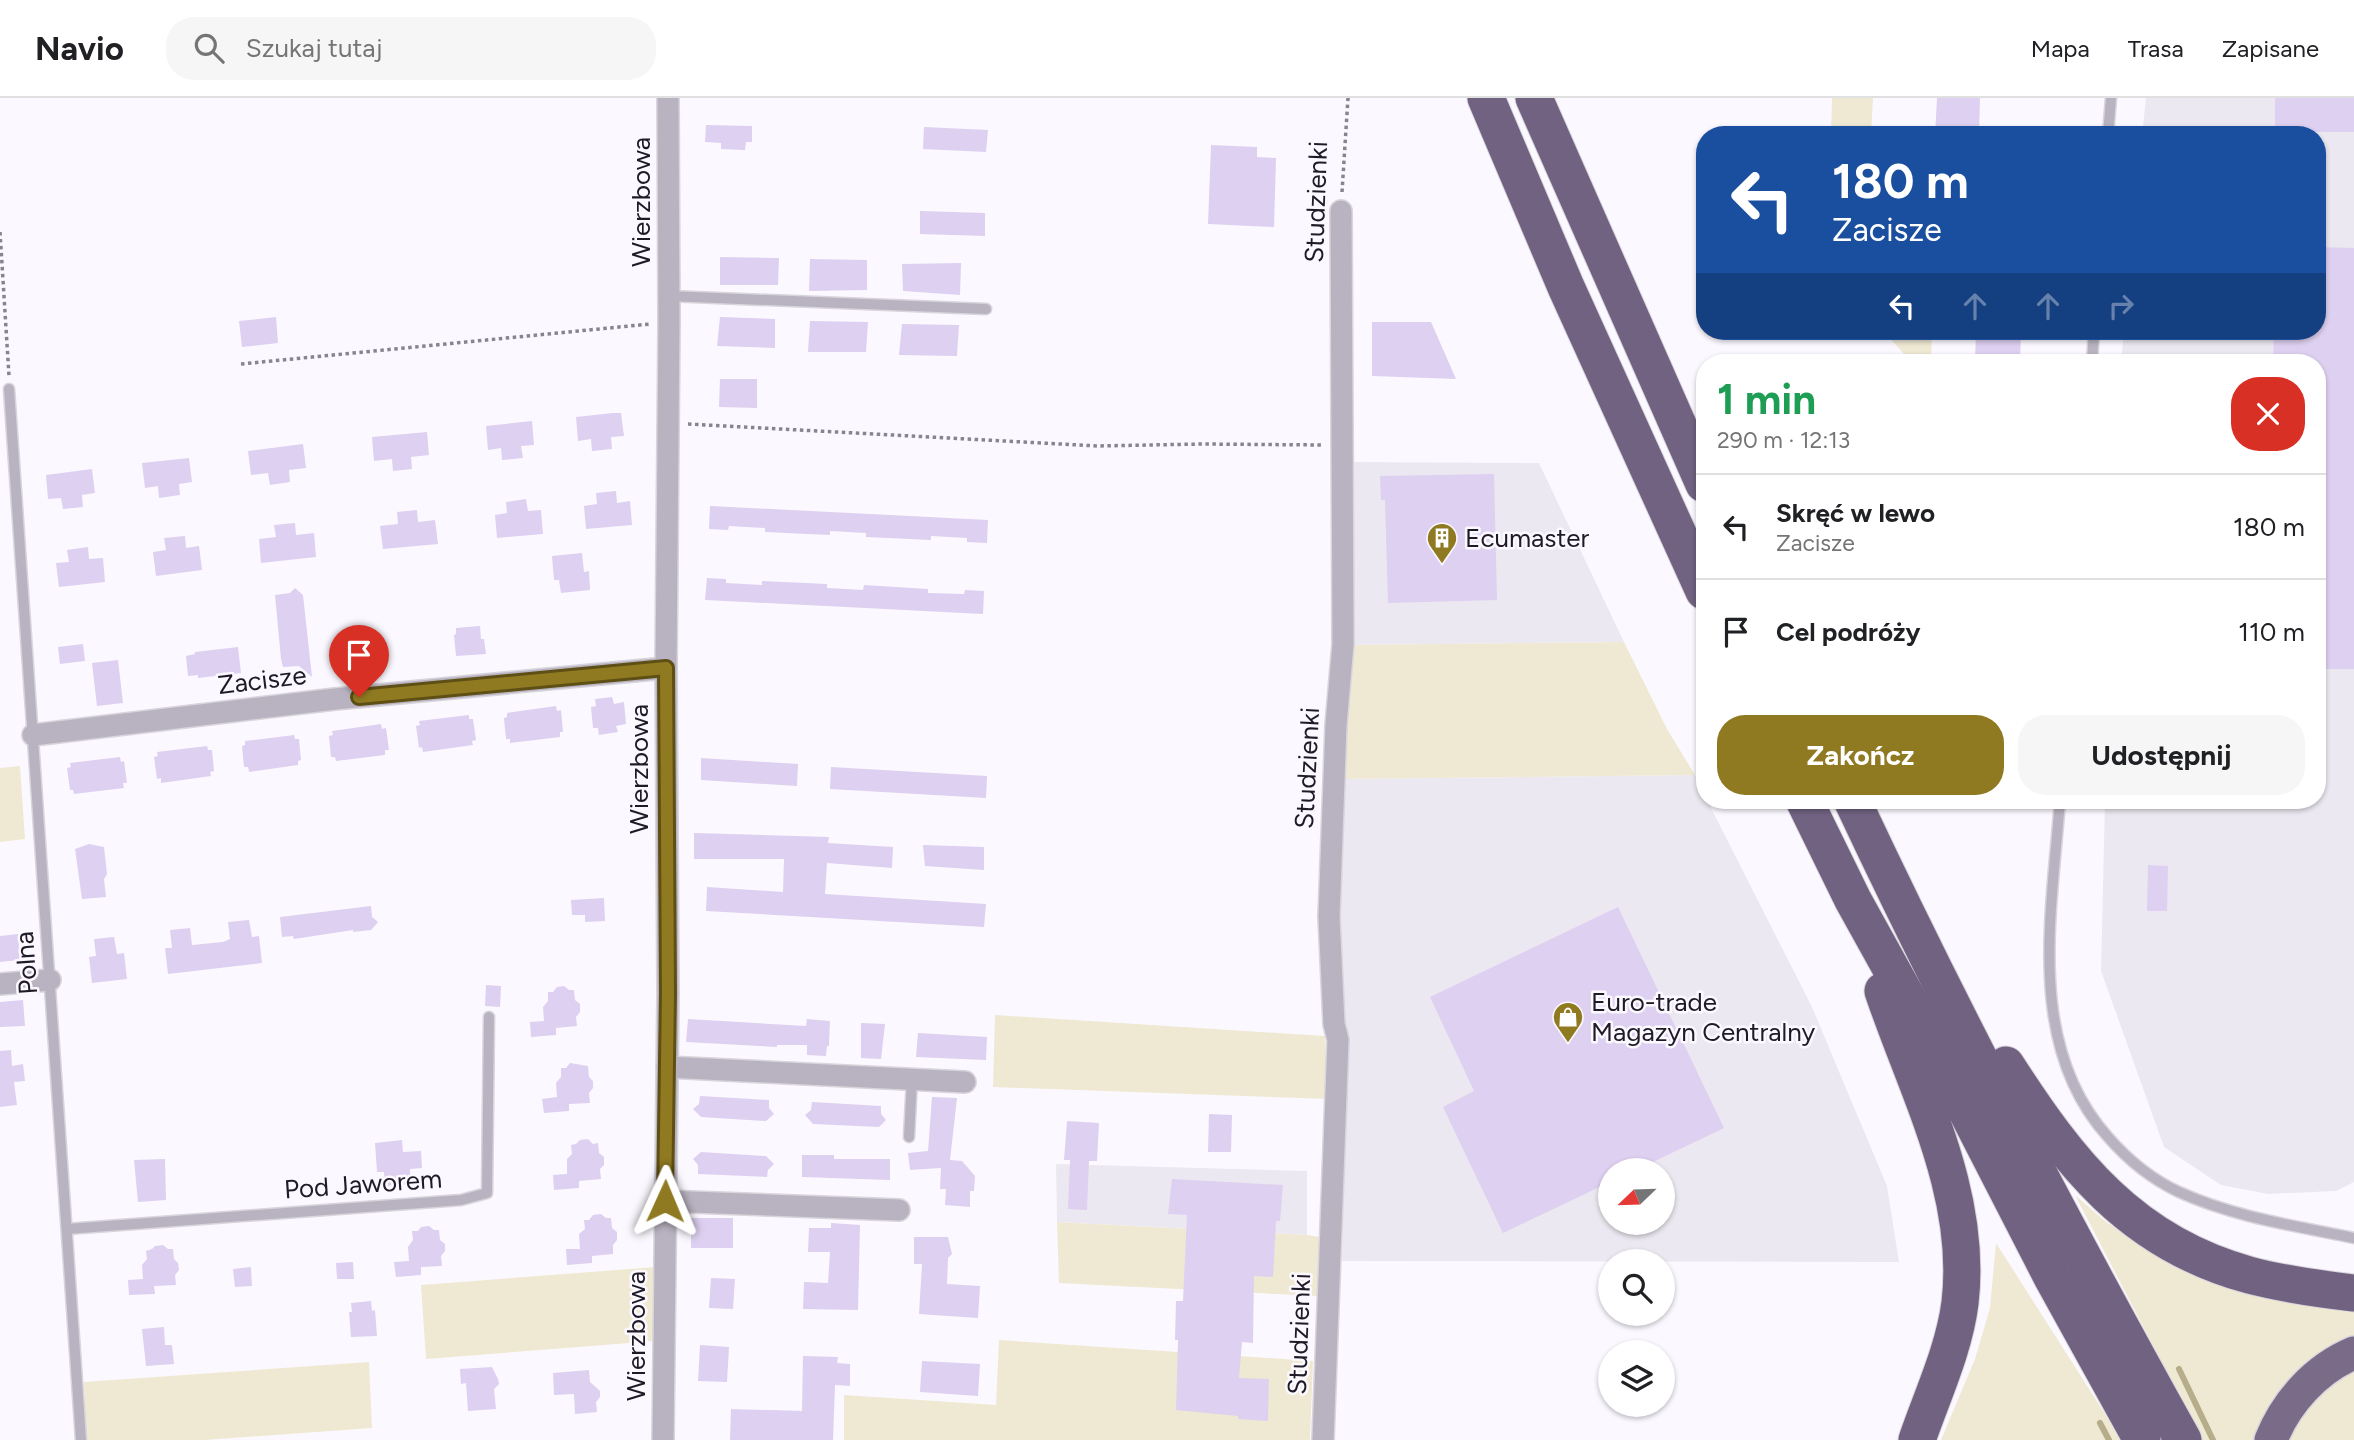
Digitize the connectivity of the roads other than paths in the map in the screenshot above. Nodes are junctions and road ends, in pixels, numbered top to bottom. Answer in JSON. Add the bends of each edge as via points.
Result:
{"nodes":[{"id":1,"x":668,"y":98,"type":"edge"},
{"id":2,"x":1486,"y":98,"type":"edge"},
{"id":3,"x":1534,"y":98,"type":"edge"},
{"id":4,"x":2111,"y":98,"type":"edge"},
{"id":5,"x":2109,"y":126,"type":"edge"},
{"id":6,"x":1341,"y":211,"type":"road end"},
{"id":7,"x":669,"y":296,"type":"junction"},
{"id":8,"x":986,"y":309,"type":"dead end"},
{"id":9,"x":9,"y":389,"type":"road end"},
{"id":10,"x":1696,"y":466,"type":"edge"},
{"id":11,"x":1696,"y":573,"type":"edge"},
{"id":12,"x":666,"y":668,"type":"junction"},
{"id":13,"x":33,"y":735,"type":"junction"},
{"id":14,"x":1808,"y":809,"type":"edge"},
{"id":15,"x":1856,"y":809,"type":"edge"},
{"id":16,"x":2059,"y":809,"type":"edge"},
{"id":17,"x":1895,"y":892,"type":"junction"},
{"id":18,"x":1853,"y":900,"type":"junction"},
{"id":19,"x":50,"y":980,"type":"junction"},
{"id":20,"x":0,"y":984,"type":"edge"},
{"id":21,"x":489,"y":1017,"type":"dead end"},
{"id":22,"x":667,"y":1067,"type":"junction"},
{"id":23,"x":912,"y":1079,"type":"junction"},
{"id":24,"x":965,"y":1082,"type":"dead end"},
{"id":25,"x":909,"y":1137,"type":"dead end"},
{"id":26,"x":665,"y":1201,"type":"junction"},
{"id":27,"x":899,"y":1210,"type":"dead end"},
{"id":28,"x":67,"y":1230,"type":"junction"},
{"id":29,"x":2354,"y":1238,"type":"edge"},
{"id":30,"x":2354,"y":1293,"type":"edge"},
{"id":31,"x":2354,"y":1353,"type":"edge"},
{"id":32,"x":81,"y":1440,"type":"edge"},
{"id":33,"x":663,"y":1440,"type":"edge"},
{"id":34,"x":1323,"y":1440,"type":"edge"},
{"id":35,"x":1917,"y":1440,"type":"edge"},
{"id":36,"x":2142,"y":1440,"type":"edge"},
{"id":37,"x":2183,"y":1440,"type":"edge"},
{"id":38,"x":2270,"y":1440,"type":"edge"}],
"edges":[{"from":1,"to":7,"type":"street","name":"Wierzbowa"},
{"from":2,"to":11,"type":"highway"},
{"from":3,"to":10,"type":"highway"},
{"from":4,"to":5,"type":"lane"},
{"from":6,"to":34,"type":"street","name":"Studzienki","via":[[1343,644],[1329,918],[1338,1040]]},
{"from":7,"to":8,"type":"lane"},
{"from":7,"to":12,"type":"street","name":"Wierzbowa"},
{"from":9,"to":13,"type":"lane","name":"Polna"},
{"from":12,"to":13,"type":"street","name":"Zacisze","via":[[335,699]]},
{"from":12,"to":22,"type":"street","name":"Wierzbowa"},
{"from":13,"to":19,"type":"lane","name":"Polna"},
{"from":14,"to":18,"type":"highway"},
{"from":15,"to":17,"type":"highway"},
{"from":16,"to":29,"type":"lane","via":[[2051,1000],[2063,1060],[2087,1111],[2137,1166],[2180,1192],[2243,1214]]},
{"from":17,"to":30,"type":"highway","via":[[2048,1129],[2102,1192],[2171,1243],[2223,1266]]},
{"from":17,"to":37,"type":"highway"},
{"from":18,"to":35,"type":"highway","via":[[1947,1166],[1956,1207],[1962,1259],[1955,1332]]},
{"from":18,"to":36,"type":"highway"},
{"from":19,"to":20,"type":"street"},
{"from":19,"to":28,"type":"lane","name":"Polna"},
{"from":21,"to":28,"type":"lane","name":"Pod Jaworem","via":[[487,1193],[461,1200]]},
{"from":22,"to":23,"type":"street"},
{"from":22,"to":26,"type":"street","name":"Wierzbowa"},
{"from":23,"to":24,"type":"street"},
{"from":23,"to":25,"type":"lane"},
{"from":26,"to":27,"type":"street"},
{"from":26,"to":33,"type":"street","name":"Wierzbowa"},
{"from":28,"to":32,"type":"lane","name":"Polna"},
{"from":31,"to":38,"type":"highway","via":[[2302,1391],[2288,1406]]}]}
